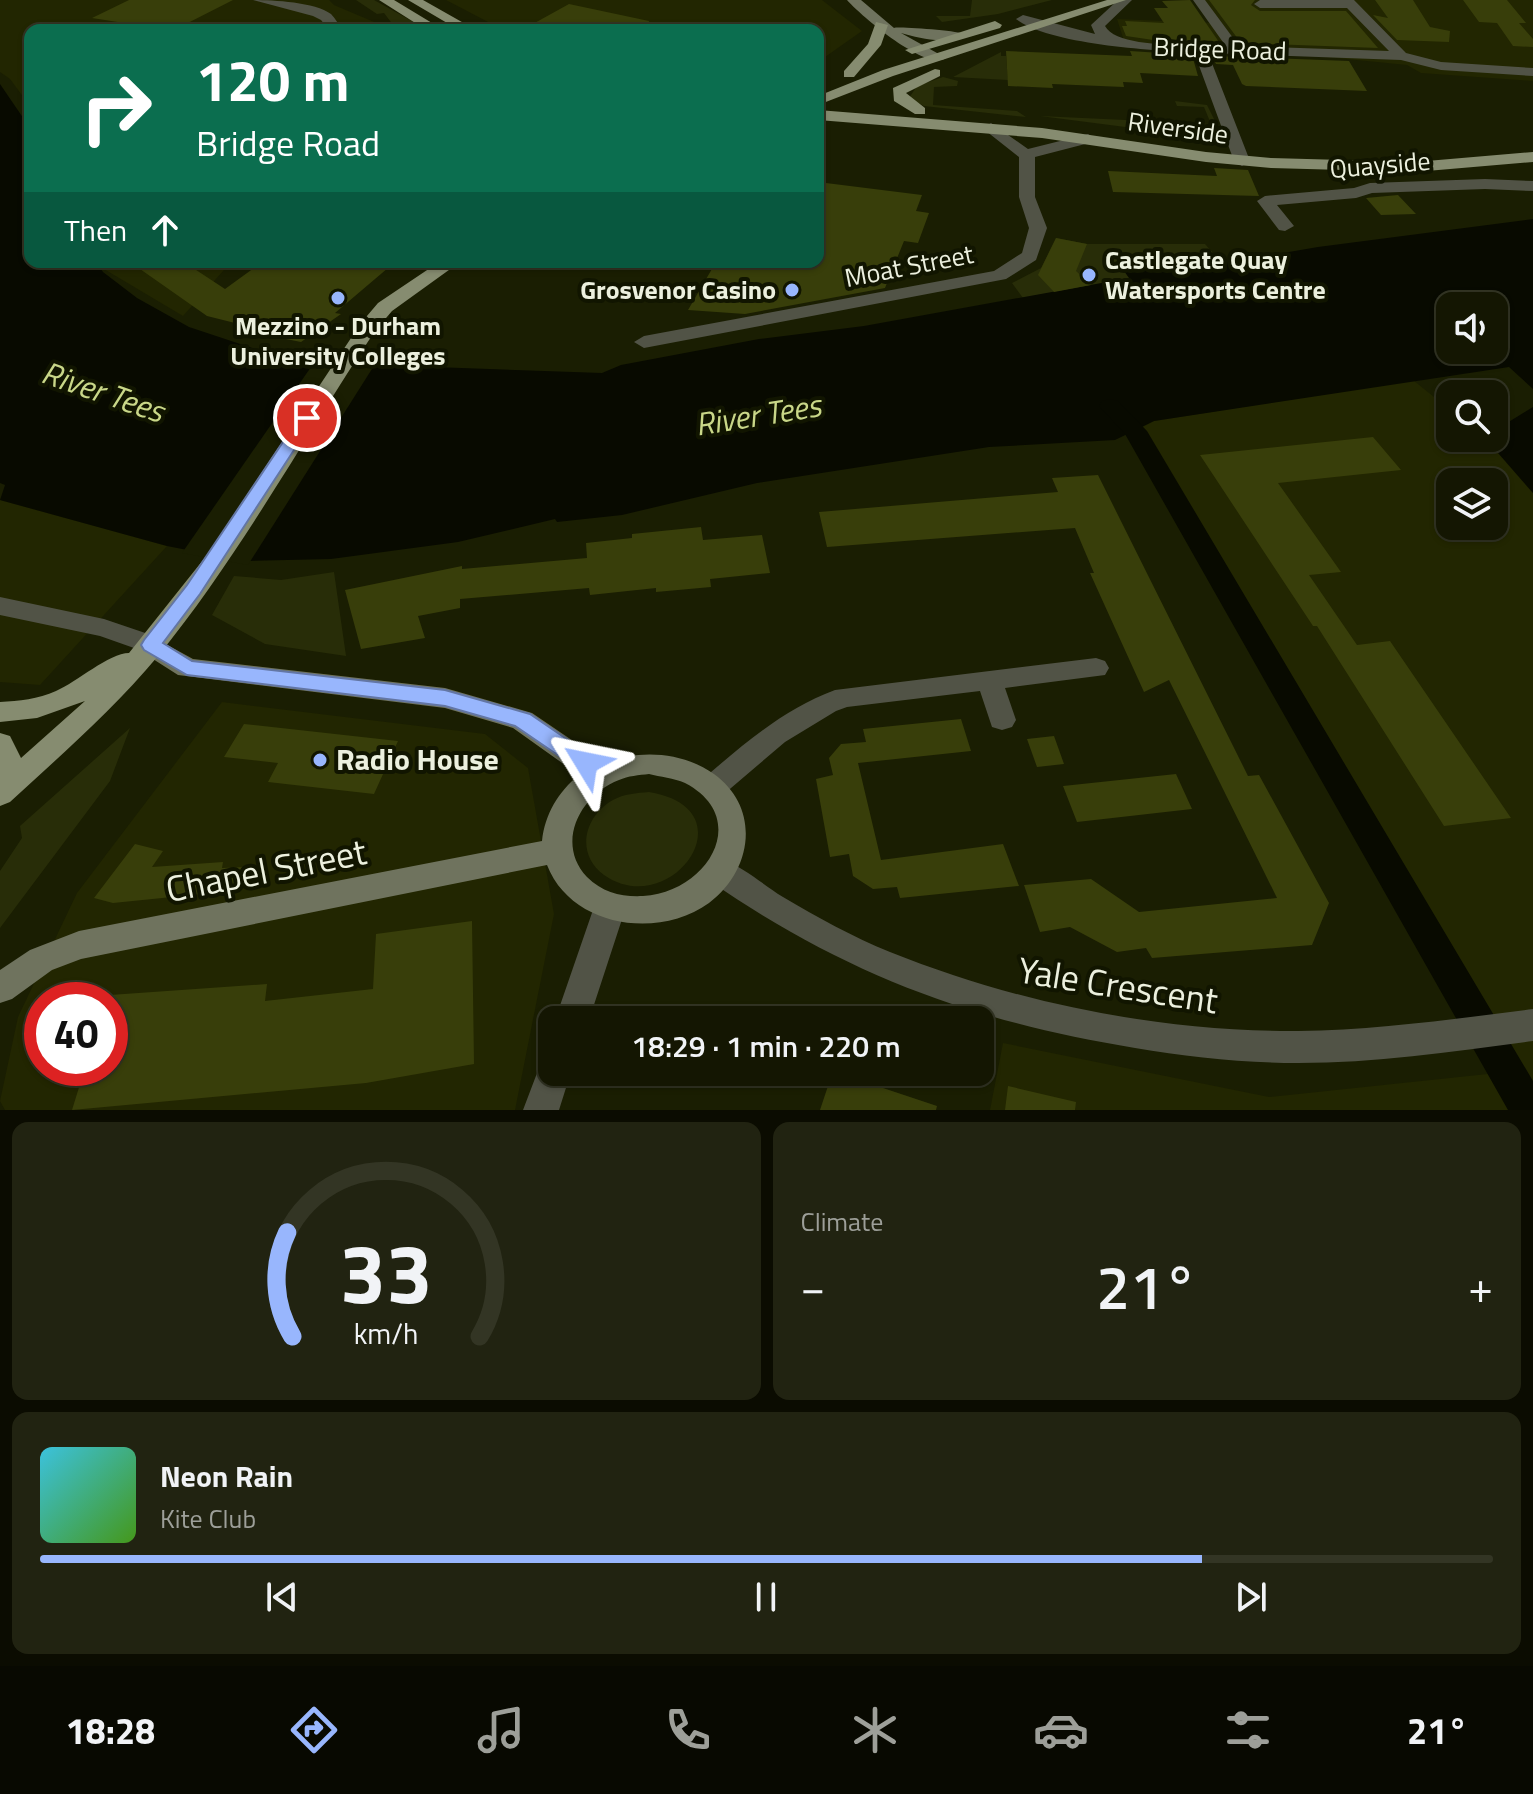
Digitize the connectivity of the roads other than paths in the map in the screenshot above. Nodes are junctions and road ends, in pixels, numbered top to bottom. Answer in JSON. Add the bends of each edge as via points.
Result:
{"nodes":[{"id":1,"x":259,"y":0,"type":"edge"},
{"id":2,"x":385,"y":0,"type":"edge"},
{"id":3,"x":414,"y":0,"type":"edge"},
{"id":4,"x":853,"y":0,"type":"edge"},
{"id":5,"x":1086,"y":0,"type":"edge"},
{"id":6,"x":1120,"y":0,"type":"edge"},
{"id":7,"x":1126,"y":0,"type":"edge"},
{"id":8,"x":1199,"y":0,"type":"edge"},
{"id":9,"x":1349,"y":2,"type":"edge"},
{"id":10,"x":1260,"y":4,"type":"dead end"},
{"id":11,"x":1023,"y":19,"type":"junction"},
{"id":12,"x":879,"y":22,"type":"junction"},
{"id":13,"x":331,"y":24,"type":"edge"},
{"id":14,"x":427,"y":24,"type":"edge"},
{"id":15,"x":458,"y":24,"type":"edge"},
{"id":16,"x":1041,"y":27,"type":"junction"},
{"id":17,"x":957,"y":34,"type":"junction"},
{"id":18,"x":1113,"y":42,"type":"junction"},
{"id":19,"x":919,"y":48,"type":"junction"},
{"id":20,"x":1200,"y":49,"type":"junction"},
{"id":21,"x":1236,"y":51,"type":"junction"},
{"id":22,"x":1401,"y":56,"type":"junction"},
{"id":23,"x":1518,"y":56,"type":"dead end"},
{"id":24,"x":939,"y":58,"type":"junction"},
{"id":25,"x":1533,"y":72,"type":"edge"},
{"id":26,"x":849,"y":74,"type":"junction"},
{"id":27,"x":824,"y":82,"type":"edge"},
{"id":28,"x":824,"y":100,"type":"edge"},
{"id":29,"x":824,"y":103,"type":"edge"},
{"id":30,"x":920,"y":111,"type":"junction"},
{"id":31,"x":824,"y":115,"type":"edge"},
{"id":32,"x":901,"y":121,"type":"junction"},
{"id":33,"x":824,"y":124,"type":"edge"},
{"id":34,"x":991,"y":128,"type":"junction"},
{"id":35,"x":1088,"y":139,"type":"junction"},
{"id":36,"x":1239,"y":154,"type":"junction"},
{"id":37,"x":1027,"y":155,"type":"junction"},
{"id":38,"x":1533,"y":156,"type":"edge"},
{"id":39,"x":1533,"y":186,"type":"edge"},
{"id":40,"x":1285,"y":226,"type":"dead end"},
{"id":41,"x":442,"y":268,"type":"edge"},
{"id":42,"x":644,"y":342,"type":"dead end"},
{"id":43,"x":0,"y":606,"type":"edge"},
{"id":44,"x":151,"y":645,"type":"junction"},
{"id":45,"x":1096,"y":668,"type":"dead end"},
{"id":46,"x":990,"y":682,"type":"junction"},
{"id":47,"x":0,"y":712,"type":"edge"},
{"id":48,"x":1002,"y":720,"type":"dead end"},
{"id":49,"x":0,"y":744,"type":"edge"},
{"id":50,"x":601,"y":775,"type":"junction"},
{"id":51,"x":714,"y":786,"type":"junction"},
{"id":52,"x":2,"y":792,"type":"edge"},
{"id":53,"x":556,"y":851,"type":"junction"},
{"id":54,"x":721,"y":872,"type":"junction"},
{"id":55,"x":610,"y":907,"type":"junction"},
{"id":56,"x":0,"y":988,"type":"edge"},
{"id":57,"x":577,"y":1006,"type":"edge"},
{"id":58,"x":1533,"y":1025,"type":"edge"},
{"id":59,"x":549,"y":1086,"type":"edge"},
{"id":60,"x":541,"y":1110,"type":"edge"}],
"edges":[{"from":1,"to":13,"type":"street","via":[[317,13]]},
{"from":2,"to":14,"type":"main road"},
{"from":3,"to":15,"type":"main road"},
{"from":4,"to":12,"type":"street"},
{"from":5,"to":11,"type":"main road"},
{"from":6,"to":16,"type":"main road"},
{"from":7,"to":18,"type":"street","via":[[1098,25]]},
{"from":8,"to":21,"type":"street"},
{"from":9,"to":10,"type":"street"},
{"from":9,"to":22,"type":"street"},
{"from":11,"to":16,"type":"street","name":"Bridge Road"},
{"from":11,"to":17,"type":"main road"},
{"from":12,"to":17,"type":"street","via":[[917,35]]},
{"from":12,"to":19,"type":"street"},
{"from":12,"to":26,"type":"main road","via":[[874,45]]},
{"from":16,"to":18,"type":"street","name":"Bridge Road"},
{"from":16,"to":24,"type":"main road","name":"Bridge Road"},
{"from":17,"to":19,"type":"main road"},
{"from":18,"to":20,"type":"street","name":"Bridge Road"},
{"from":19,"to":24,"type":"street"},
{"from":19,"to":26,"type":"main road"},
{"from":20,"to":21,"type":"street","name":"Bridge Road"},
{"from":20,"to":36,"type":"street"},
{"from":21,"to":22,"type":"street","name":"Bridge Road"},
{"from":22,"to":23,"type":"street","via":[[1425,51]]},
{"from":22,"to":25,"type":"street","via":[[1441,66]]},
{"from":24,"to":28,"type":"main road","name":"Bridge Road"},
{"from":24,"to":30,"type":"main road","via":[[947,64],[944,69],[898,91],[899,98]]},
{"from":26,"to":27,"type":"main road"},
{"from":29,"to":30,"type":"main road","name":"Riverside"},
{"from":30,"to":36,"type":"main road","name":"Riverside"},
{"from":31,"to":32,"type":"main road","name":"Riverside"},
{"from":32,"to":33,"type":"main road","via":[[864,127]]},
{"from":32,"to":34,"type":"main road","name":"Riverside"},
{"from":34,"to":35,"type":"main road","name":"Riverside"},
{"from":34,"to":37,"type":"street"},
{"from":35,"to":36,"type":"main road","name":"Riverside"},
{"from":35,"to":37,"type":"street"},
{"from":36,"to":38,"type":"main road","name":"Riverside","via":[[1370,168]]},
{"from":37,"to":42,"type":"street","name":"Moat Street","via":[[1027,197],[1038,228],[1030,256],[1000,275]]},
{"from":39,"to":40,"type":"street","name":"Quayside","via":[[1370,188],[1265,201]]},
{"from":41,"to":44,"type":"main road","via":[[385,307],[354,346],[194,589]]},
{"from":43,"to":44,"type":"street","via":[[104,628]]},
{"from":44,"to":47,"type":"main road","via":[[78,694],[42,709]]},
{"from":44,"to":50,"type":"street","via":[[187,668],[445,698],[522,720]]},
{"from":44,"to":52,"type":"main road","via":[[112,691]]},
{"from":45,"to":46,"type":"street"},
{"from":46,"to":48,"type":"street"},
{"from":46,"to":51,"type":"street","via":[[845,697],[817,706]]},
{"from":49,"to":52,"type":"main road","via":[[9,761]]},
{"from":50,"to":51,"type":"street","via":[[649,763],[684,769]]},
{"from":50,"to":53,"type":"street","via":[[565,808]]},
{"from":51,"to":54,"type":"street","via":[[728,804],[735,826]]},
{"from":53,"to":55,"type":"street","via":[[565,875],[584,894]]},
{"from":53,"to":56,"type":"street","name":"Chapel Street","via":[[79,945],[41,960]]},
{"from":54,"to":55,"type":"street","via":[[700,892],[672,906],[641,911]]},
{"from":54,"to":58,"type":"street","name":"Yale Crescent","via":[[865,957],[949,992],[1093,1027],[1296,1047],[1385,1044]]},
{"from":55,"to":57,"type":"street"},
{"from":59,"to":60,"type":"street"}]}
